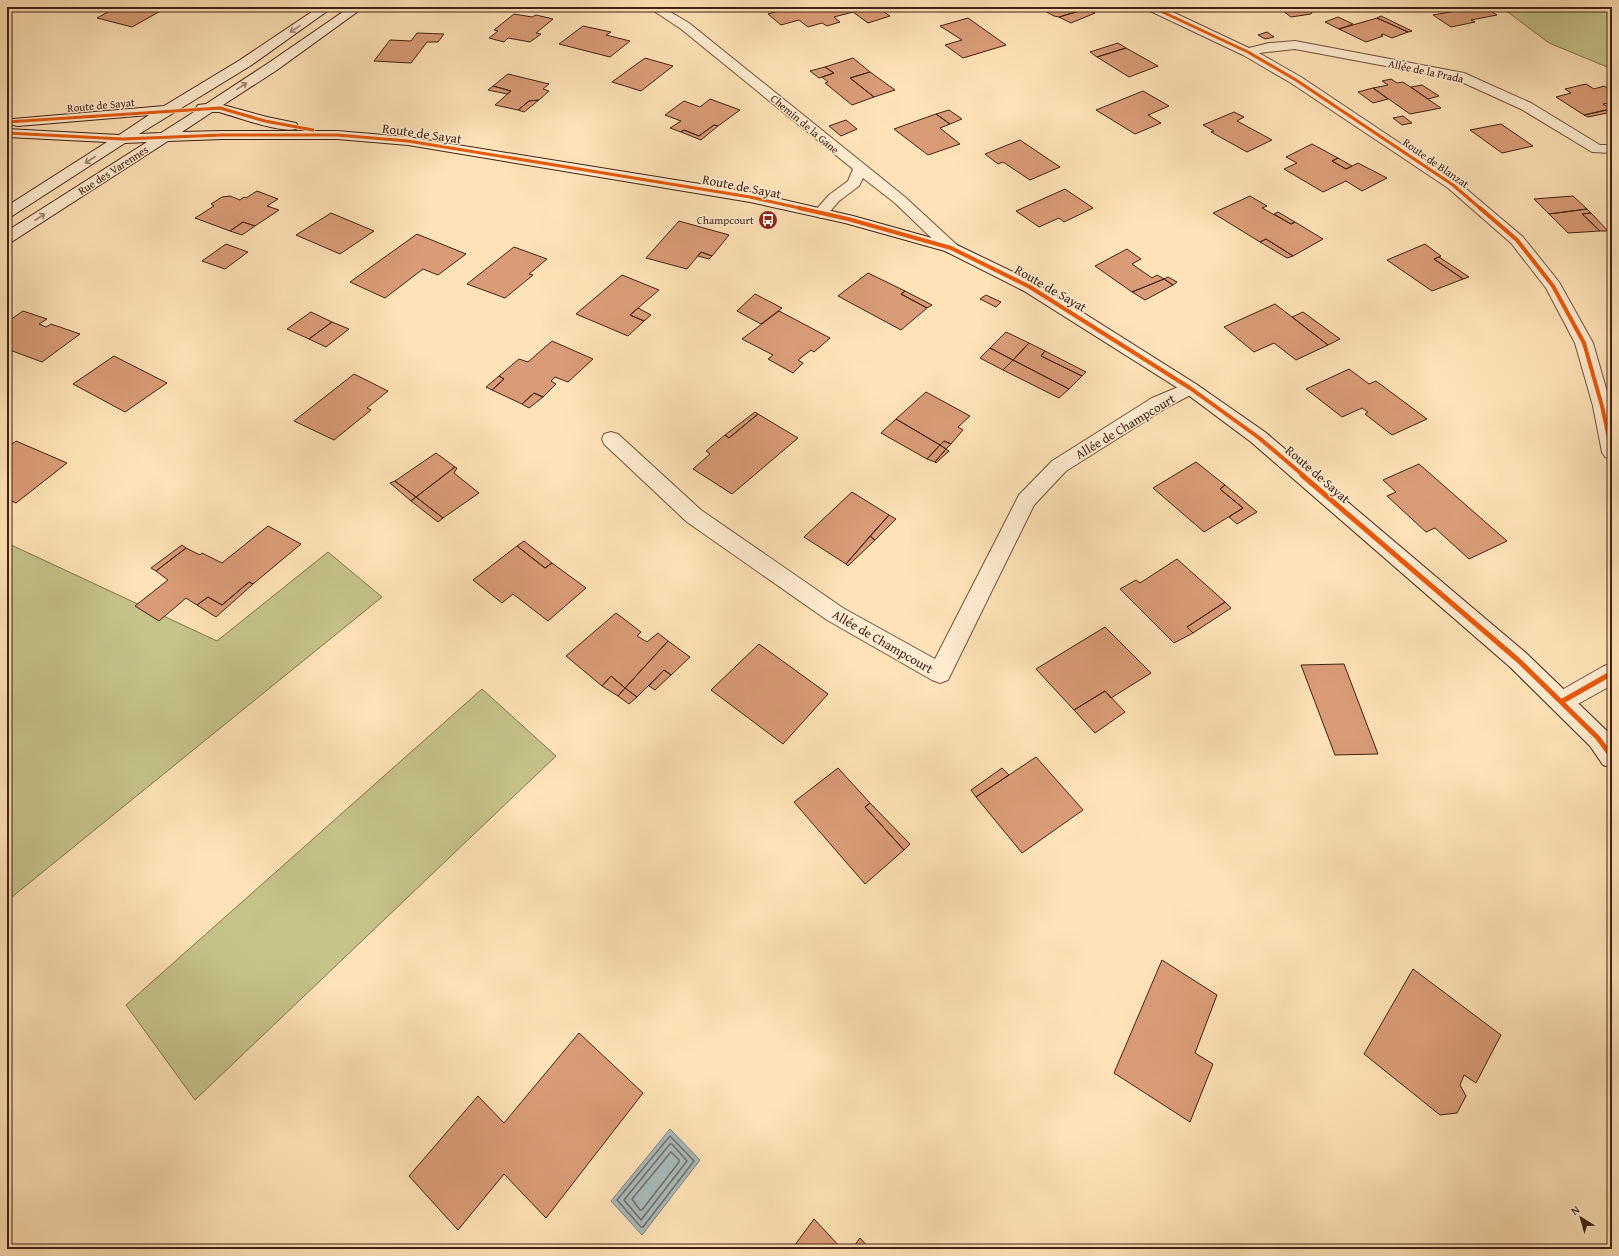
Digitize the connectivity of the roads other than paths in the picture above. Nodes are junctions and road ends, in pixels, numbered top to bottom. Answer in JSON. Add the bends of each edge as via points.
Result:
{"nodes":[{"id":1,"x":327,"y":7,"type":"edge"},
{"id":2,"x":358,"y":7,"type":"edge"},
{"id":3,"x":654,"y":7,"type":"edge"},
{"id":4,"x":1152,"y":7,"type":"edge"},
{"id":5,"x":1248,"y":52,"type":"junction"},
{"id":6,"x":210,"y":108,"type":"junction"},
{"id":7,"x":167,"y":110,"type":"junction"},
{"id":8,"x":7,"y":122,"type":"edge"},
{"id":9,"x":7,"y":133,"type":"edge"},
{"id":10,"x":337,"y":135,"type":"junction"},
{"id":11,"x":165,"y":137,"type":"junction"},
{"id":12,"x":123,"y":139,"type":"junction"},
{"id":13,"x":1612,"y":149,"type":"edge"},
{"id":14,"x":860,"y":169,"type":"junction"},
{"id":15,"x":7,"y":213,"type":"edge"},
{"id":16,"x":820,"y":213,"type":"junction"},
{"id":17,"x":7,"y":238,"type":"edge"},
{"id":18,"x":951,"y":248,"type":"junction"},
{"id":19,"x":1190,"y":388,"type":"junction"},
{"id":20,"x":611,"y":440,"type":"dead end"},
{"id":21,"x":1612,"y":452,"type":"edge"},
{"id":22,"x":1612,"y":673,"type":"edge"},
{"id":23,"x":1561,"y":702,"type":"junction"},
{"id":24,"x":1612,"y":757,"type":"edge"}],
"edges":[{"from":1,"to":7,"type":"street","name":"Rue des Varennes","one_way":true,"via":[[245,63]]},
{"from":6,"to":2,"type":"street","name":"Rue des Varennes","one_way":true},
{"from":3,"to":14,"type":"street","name":"Chemin de la Gane","via":[[685,26]]},
{"from":4,"to":5,"type":"street","name":"Route de Blanzat"},
{"from":5,"to":13,"type":"street","name":"Allée de la Prada","via":[[1295,45],[1459,76],[1526,106],[1596,150]]},
{"from":5,"to":21,"type":"street","name":"Route de Blanzat","via":[[1296,80],[1452,185],[1516,240],[1553,286],[1584,343]]},
{"from":6,"to":7,"type":"street","name":"Route de Sayat"},
{"from":6,"to":10,"type":"street","name":"Route de Sayat","via":[[220,108],[266,121]]},
{"from":6,"to":11,"type":"street","name":"Rue des Varennes"},
{"from":7,"to":8,"type":"street","name":"Route de Sayat"},
{"from":7,"to":12,"type":"street","name":"Rue des Varennes"},
{"from":9,"to":12,"type":"street","name":"Route de Sayat"},
{"from":10,"to":11,"type":"street","name":"Route de Sayat"},
{"from":10,"to":16,"type":"street","name":"Route de Sayat","via":[[408,141],[677,184]]},
{"from":11,"to":12,"type":"street","name":"Route de Sayat"},
{"from":17,"to":11,"type":"street","name":"Rue des Varennes","one_way":true},
{"from":12,"to":15,"type":"street","name":"Rue des Varennes","one_way":true},
{"from":14,"to":16,"type":"street","via":[[854,183]]},
{"from":14,"to":18,"type":"street","name":"Chemin de la Gane","via":[[900,200]]},
{"from":16,"to":18,"type":"street","name":"Route de Sayat","via":[[888,229]]},
{"from":18,"to":19,"type":"street","name":"Route de Sayat","via":[[1030,287]]},
{"from":19,"to":20,"type":"street","name":"Allée de Champcourt","via":[[1159,403],[1059,466],[1026,500],[940,673],[835,614],[694,516]]},
{"from":19,"to":23,"type":"street","name":"Route de Sayat","via":[[1258,437],[1518,660]]},
{"from":22,"to":23,"type":"street"},
{"from":23,"to":24,"type":"street","name":"Route de Sayat","via":[[1598,738]]}]}
